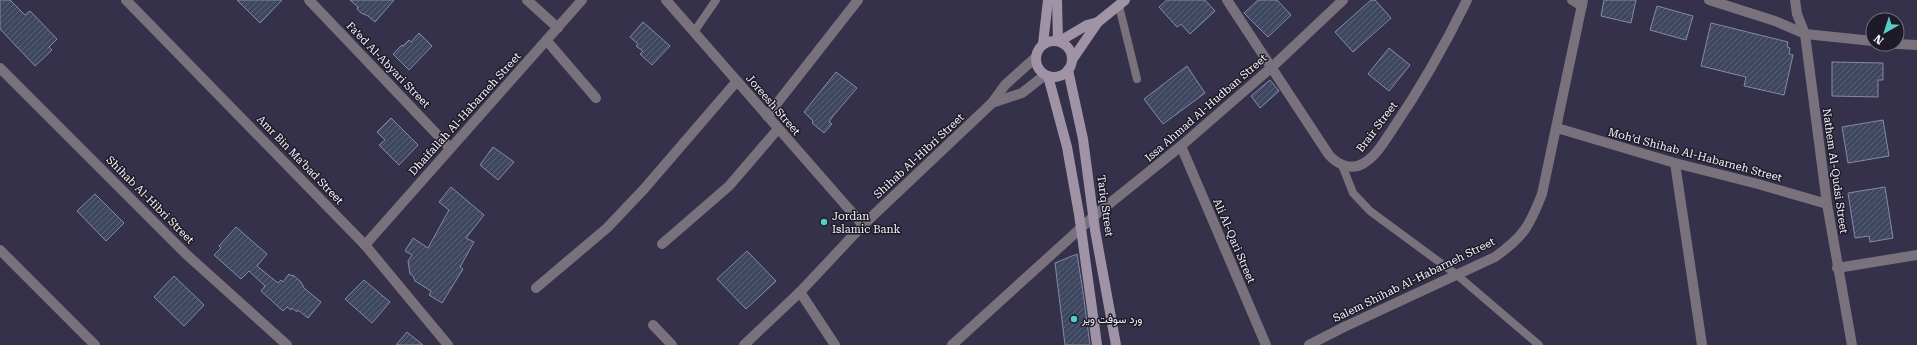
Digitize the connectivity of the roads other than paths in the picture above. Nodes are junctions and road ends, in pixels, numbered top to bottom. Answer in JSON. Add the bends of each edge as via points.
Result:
{"nodes":[{"id":1,"x":126,"y":0,"type":"edge"},
{"id":2,"x":309,"y":0,"type":"edge"},
{"id":3,"x":527,"y":0,"type":"edge"},
{"id":4,"x":582,"y":0,"type":"edge"},
{"id":5,"x":666,"y":0,"type":"edge"},
{"id":6,"x":716,"y":0,"type":"edge"},
{"id":7,"x":858,"y":0,"type":"edge"},
{"id":8,"x":1048,"y":0,"type":"edge"},
{"id":9,"x":1057,"y":0,"type":"edge"},
{"id":10,"x":1227,"y":0,"type":"edge"},
{"id":11,"x":1344,"y":0,"type":"edge"},
{"id":12,"x":1466,"y":0,"type":"edge"},
{"id":13,"x":1572,"y":0,"type":"edge"},
{"id":14,"x":1709,"y":0,"type":"edge"},
{"id":15,"x":1795,"y":0,"type":"edge"},
{"id":16,"x":1122,"y":3,"type":"edge"},
{"id":17,"x":1582,"y":3,"type":"edge"},
{"id":18,"x":1098,"y":22,"type":"junction"},
{"id":19,"x":558,"y":28,"type":"junction"},
{"id":20,"x":694,"y":32,"type":"junction"},
{"id":21,"x":1805,"y":34,"type":"junction"},
{"id":22,"x":1865,"y":40,"type":"edge"},
{"id":23,"x":1059,"y":41,"type":"junction"},
{"id":24,"x":546,"y":42,"type":"junction"},
{"id":25,"x":1043,"y":44,"type":"junction"},
{"id":26,"x":1905,"y":44,"type":"edge"},
{"id":27,"x":1917,"y":45,"type":"edge"},
{"id":28,"x":1035,"y":58,"type":"junction"},
{"id":29,"x":1072,"y":60,"type":"junction"},
{"id":30,"x":1272,"y":67,"type":"junction"},
{"id":31,"x":0,"y":68,"type":"edge"},
{"id":32,"x":1068,"y":70,"type":"junction"},
{"id":33,"x":1047,"y":75,"type":"junction"},
{"id":34,"x":1137,"y":79,"type":"dead end"},
{"id":35,"x":737,"y":81,"type":"junction"},
{"id":36,"x":596,"y":98,"type":"dead end"},
{"id":37,"x":992,"y":104,"type":"junction"},
{"id":38,"x":767,"y":116,"type":"junction"},
{"id":39,"x":1557,"y":128,"type":"junction"},
{"id":40,"x":778,"y":129,"type":"junction"},
{"id":41,"x":1181,"y":146,"type":"junction"},
{"id":42,"x":450,"y":148,"type":"junction"},
{"id":43,"x":1676,"y":163,"type":"junction"},
{"id":44,"x":1342,"y":165,"type":"junction"},
{"id":45,"x":1827,"y":204,"type":"junction"},
{"id":46,"x":1094,"y":216,"type":"junction"},
{"id":47,"x":863,"y":225,"type":"junction"},
{"id":48,"x":1081,"y":230,"type":"junction"},
{"id":49,"x":662,"y":244,"type":"dead end"},
{"id":50,"x":365,"y":245,"type":"junction"},
{"id":51,"x":0,"y":250,"type":"edge"},
{"id":52,"x":1917,"y":255,"type":"edge"},
{"id":53,"x":1837,"y":268,"type":"junction"},
{"id":54,"x":1457,"y":275,"type":"junction"},
{"id":55,"x":536,"y":288,"type":"dead end"},
{"id":56,"x":800,"y":292,"type":"junction"},
{"id":57,"x":653,"y":325,"type":"dead end"},
{"id":58,"x":95,"y":345,"type":"edge"},
{"id":59,"x":287,"y":345,"type":"edge"},
{"id":60,"x":448,"y":345,"type":"edge"},
{"id":61,"x":672,"y":345,"type":"edge"},
{"id":62,"x":744,"y":345,"type":"edge"},
{"id":63,"x":834,"y":345,"type":"edge"},
{"id":64,"x":952,"y":345,"type":"edge"},
{"id":65,"x":1097,"y":345,"type":"edge"},
{"id":66,"x":1116,"y":345,"type":"edge"},
{"id":67,"x":1266,"y":345,"type":"edge"},
{"id":68,"x":1309,"y":345,"type":"edge"},
{"id":69,"x":1539,"y":345,"type":"edge"},
{"id":70,"x":1702,"y":345,"type":"edge"},
{"id":71,"x":1852,"y":345,"type":"edge"}],
"edges":[{"from":1,"to":50,"type":"street","name":"Amr Bin Ma’bad Street"},
{"from":2,"to":42,"type":"street","name":"Fa’ed Al-Abyari Street"},
{"from":3,"to":19,"type":"street"},
{"from":4,"to":19,"type":"street","name":"Dhaifallah Al-Habarneh Street"},
{"from":5,"to":20,"type":"street","name":"Joreesh Street"},
{"from":6,"to":20,"type":"lane"},
{"from":7,"to":38,"type":"street"},
{"from":8,"to":25,"type":"street"},
{"from":9,"to":23,"type":"street"},
{"from":10,"to":30,"type":"street"},
{"from":11,"to":30,"type":"street","name":"Issa Ahmad Al-Hudban Street"},
{"from":12,"to":44,"type":"street","name":"Brair Street","via":[[1443,47],[1381,146],[1363,164],[1353,167]]},
{"from":13,"to":17,"type":"street"},
{"from":14,"to":21,"type":"street","via":[[1775,20]]},
{"from":15,"to":21,"type":"street","name":"Nathem Al-Qudsi Street","via":[[1797,14]]},
{"from":16,"to":18,"type":"street"},
{"from":16,"to":34,"type":"lane"},
{"from":17,"to":39,"type":"street","name":"Salem Shihab Al-Habarneh Street"},
{"from":18,"to":23,"type":"street"},
{"from":18,"to":29,"type":"street"},
{"from":19,"to":24,"type":"street","name":"Dhaifallah Al-Habarneh Street"},
{"from":20,"to":35,"type":"street","name":"Joreesh Street"},
{"from":21,"to":22,"type":"street"},
{"from":21,"to":45,"type":"street","name":"Nathem Al-Qudsi Street"},
{"from":23,"to":25,"type":"street","via":[[1050,40]]},
{"from":23,"to":29,"type":"street","via":[[1069,48]]},
{"from":24,"to":36,"type":"street"},
{"from":24,"to":42,"type":"street","name":"Dhaifallah Al-Habarneh Street"},
{"from":25,"to":28,"type":"street","via":[[1037,50]]},
{"from":26,"to":27,"type":"street"},
{"from":28,"to":33,"type":"street","via":[[1036,65]]},
{"from":28,"to":37,"type":"street","name":"Shihab Al-Hibri Street","via":[[1005,85]]},
{"from":29,"to":32,"type":"street"},
{"from":30,"to":41,"type":"street","name":"Issa Ahmad Al-Hudban Street"},
{"from":30,"to":44,"type":"street","via":[[1329,155]]},
{"from":31,"to":59,"type":"street","name":"Shihab Al-Hibri Street","via":[[186,254]]},
{"from":32,"to":33,"type":"street","via":[[1059,76]]},
{"from":32,"to":46,"type":"street","name":"Tariq Street","via":[[1083,139]]},
{"from":33,"to":37,"type":"street","name":"Shihab Al-Hibri Street","via":[[1022,93]]},
{"from":33,"to":48,"type":"street","via":[[1067,147]]},
{"from":35,"to":38,"type":"street","name":"Joreesh Street"},
{"from":35,"to":55,"type":"street","via":[[607,228]]},
{"from":37,"to":47,"type":"street","name":"Shihab Al-Hibri Street"},
{"from":38,"to":40,"type":"street","name":"Joreesh Street"},
{"from":39,"to":43,"type":"street","name":"Moh’d Shihab Al-Habarneh Street"},
{"from":39,"to":54,"type":"street","name":"Salem Shihab Al-Habarneh Street","via":[[1542,194],[1530,224],[1513,244],[1495,257]]},
{"from":40,"to":47,"type":"street","name":"Joreesh Street"},
{"from":40,"to":49,"type":"street","via":[[729,186]]},
{"from":41,"to":46,"type":"street","name":"Issa Ahmad Al-Hudban Street"},
{"from":41,"to":67,"type":"street","name":"Ali Al-Qari Street"},
{"from":42,"to":50,"type":"street","name":"Dhaifallah Al-Habarneh Street"},
{"from":43,"to":45,"type":"street","name":"Moh’d Shihab Al-Habarneh Street"},
{"from":43,"to":70,"type":"street"},
{"from":44,"to":54,"type":"lane","via":[[1346,181],[1353,193],[1370,212]]},
{"from":45,"to":53,"type":"street","name":"Nathem Al-Qudsi Street"},
{"from":46,"to":48,"type":"street","name":"Issa Ahmad Al-Hudban Street"},
{"from":46,"to":66,"type":"street","name":"Tariq Street"},
{"from":47,"to":56,"type":"street","name":"Shihab Al-Hibri Street"},
{"from":48,"to":64,"type":"street","name":"Issa Ahmad Al-Hudban Street"},
{"from":48,"to":65,"type":"street"},
{"from":50,"to":60,"type":"street","name":"Amr Bin Ma’bad Street"},
{"from":51,"to":58,"type":"street"},
{"from":52,"to":53,"type":"street"},
{"from":53,"to":71,"type":"street","name":"Nathem Al-Qudsi Street"},
{"from":54,"to":68,"type":"street","name":"Salem Shihab Al-Habarneh Street","via":[[1344,326]]},
{"from":54,"to":69,"type":"lane"},
{"from":56,"to":62,"type":"street","name":"Shihab Al-Hibri Street"},
{"from":56,"to":63,"type":"street"},
{"from":57,"to":61,"type":"street"}]}
